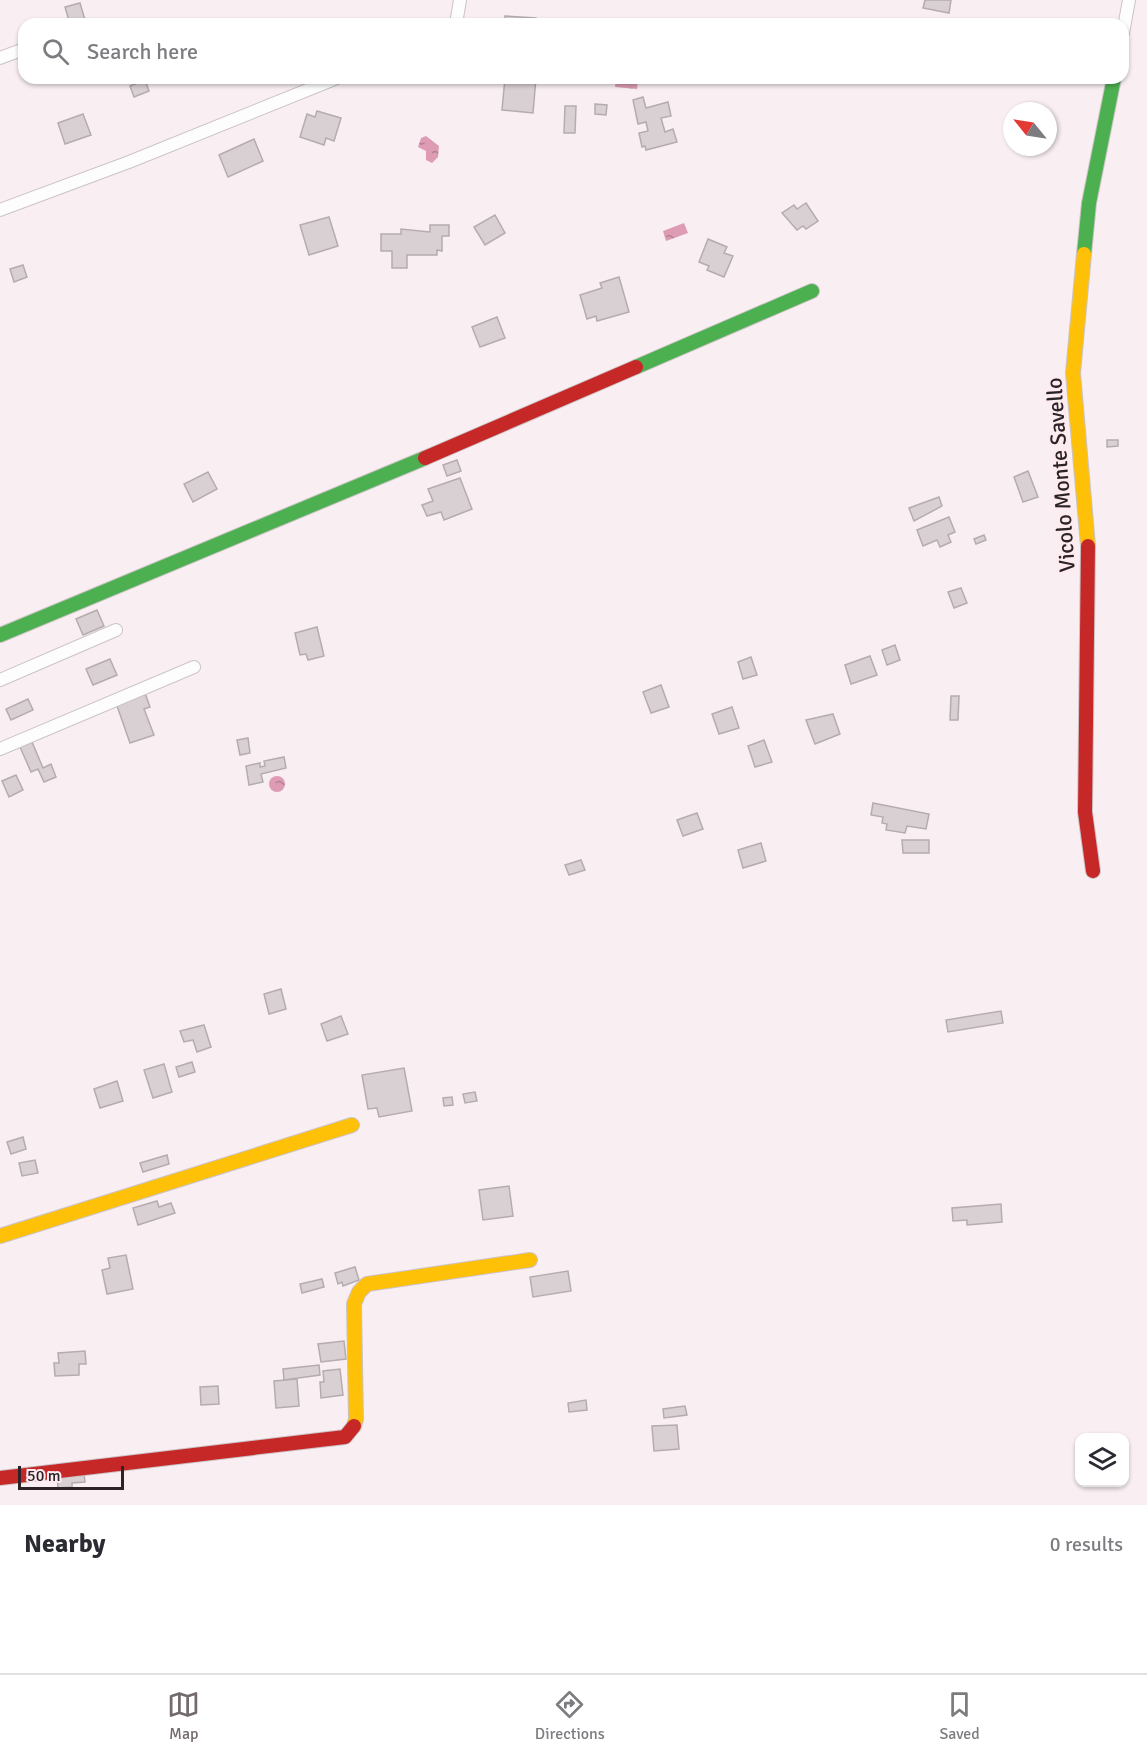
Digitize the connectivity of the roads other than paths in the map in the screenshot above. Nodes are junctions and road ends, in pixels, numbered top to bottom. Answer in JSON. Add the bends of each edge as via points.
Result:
{"nodes":[{"id":1,"x":460,"y":0,"type":"edge"},
{"id":2,"x":1129,"y":0,"type":"edge"},
{"id":3,"x":457,"y":18,"type":"edge"},
{"id":4,"x":1126,"y":18,"type":"edge"},
{"id":5,"x":18,"y":51,"type":"edge"},
{"id":6,"x":0,"y":58,"type":"edge"},
{"id":7,"x":322,"y":84,"type":"edge"},
{"id":8,"x":1113,"y":84,"type":"edge"},
{"id":9,"x":0,"y":210,"type":"edge"},
{"id":10,"x":812,"y":291,"type":"dead end"},
{"id":11,"x":116,"y":630,"type":"dead end"},
{"id":12,"x":0,"y":635,"type":"edge"},
{"id":13,"x":194,"y":667,"type":"dead end"},
{"id":14,"x":0,"y":680,"type":"edge"},
{"id":15,"x":0,"y":750,"type":"edge"},
{"id":16,"x":1093,"y":871,"type":"dead end"},
{"id":17,"x":352,"y":1125,"type":"dead end"},
{"id":18,"x":0,"y":1236,"type":"edge"},
{"id":19,"x":530,"y":1260,"type":"dead end"},
{"id":20,"x":0,"y":1478,"type":"edge"}],
"edges":[{"from":1,"to":3,"type":"street"},
{"from":2,"to":4,"type":"street"},
{"from":5,"to":6,"type":"street"},
{"from":7,"to":9,"type":"street"},
{"from":8,"to":16,"type":"street","name":"Vicolo Monte Savello","via":[[1089,203],[1073,373],[1088,538],[1085,812]]},
{"from":10,"to":12,"type":"street","via":[[348,491]]},
{"from":11,"to":14,"type":"street"},
{"from":13,"to":15,"type":"street"},
{"from":17,"to":18,"type":"street"},
{"from":19,"to":20,"type":"street","via":[[367,1284],[362,1288],[354,1304],[356,1419],[354,1429],[345,1437]]}]}
